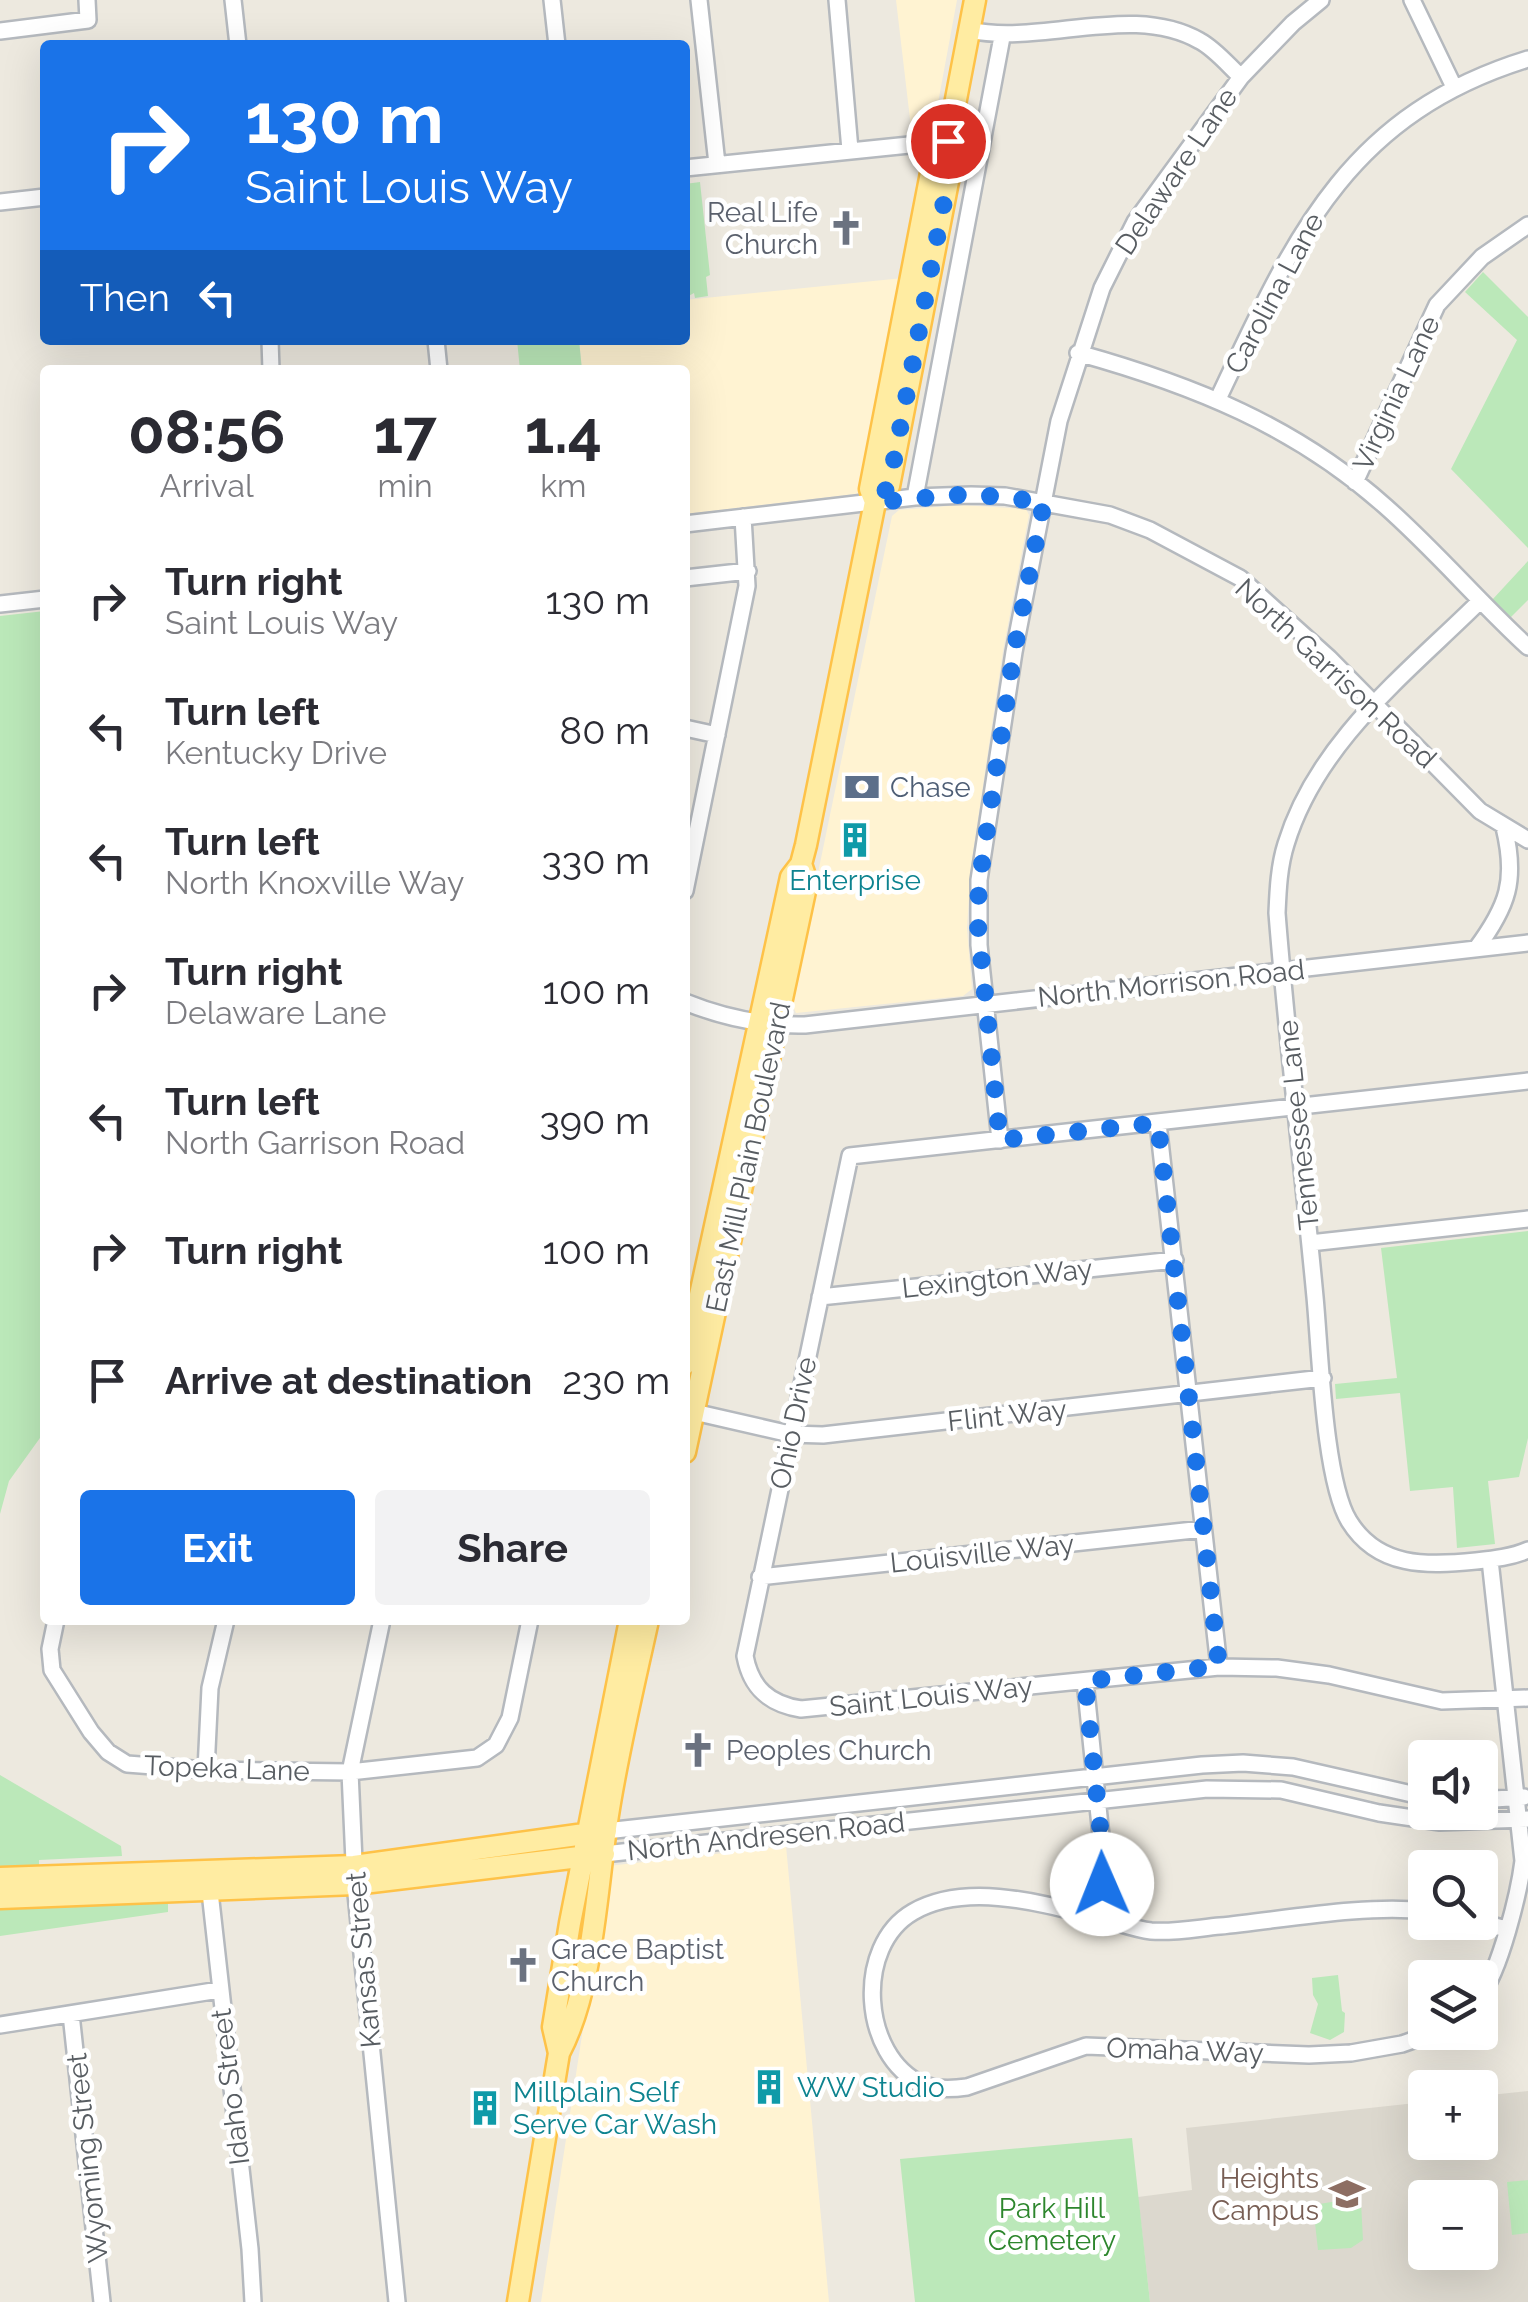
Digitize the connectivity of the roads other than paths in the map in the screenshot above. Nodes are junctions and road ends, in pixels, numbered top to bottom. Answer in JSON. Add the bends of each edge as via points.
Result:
{"nodes":[{"id":1,"x":86,"y":0,"type":"edge"},
{"id":2,"x":234,"y":0,"type":"edge"},
{"id":3,"x":552,"y":0,"type":"edge"},
{"id":4,"x":699,"y":0,"type":"edge"},
{"id":5,"x":837,"y":0,"type":"edge"},
{"id":6,"x":975,"y":0,"type":"edge"},
{"id":7,"x":1321,"y":0,"type":"edge"},
{"id":8,"x":1412,"y":0,"type":"edge"},
{"id":9,"x":969,"y":30,"type":"junction"},
{"id":10,"x":0,"y":32,"type":"edge"},
{"id":11,"x":1002,"y":36,"type":"junction"},
{"id":12,"x":238,"y":40,"type":"edge"},
{"id":13,"x":556,"y":40,"type":"edge"},
{"id":14,"x":1528,"y":59,"type":"edge"},
{"id":15,"x":1241,"y":76,"type":"junction"},
{"id":16,"x":1454,"y":87,"type":"junction"},
{"id":17,"x":948,"y":141,"type":"junction"},
{"id":18,"x":850,"y":150,"type":"junction"},
{"id":19,"x":717,"y":164,"type":"junction"},
{"id":20,"x":690,"y":167,"type":"edge"},
{"id":21,"x":40,"y":198,"type":"edge"},
{"id":22,"x":0,"y":202,"type":"edge"},
{"id":23,"x":1528,"y":226,"type":"edge"},
{"id":24,"x":1078,"y":353,"type":"junction"},
{"id":25,"x":1218,"y":399,"type":"junction"},
{"id":26,"x":1354,"y":482,"type":"junction"},
{"id":27,"x":915,"y":497,"type":"junction"},
{"id":28,"x":876,"y":502,"type":"junction"},
{"id":29,"x":1044,"y":502,"type":"junction"},
{"id":30,"x":744,"y":517,"type":"junction"},
{"id":31,"x":690,"y":523,"type":"edge"},
{"id":32,"x":748,"y":571,"type":"junction"},
{"id":33,"x":690,"y":577,"type":"edge"},
{"id":34,"x":40,"y":600,"type":"edge"},
{"id":35,"x":1480,"y":601,"type":"junction"},
{"id":36,"x":0,"y":604,"type":"edge"},
{"id":37,"x":1528,"y":647,"type":"edge"},
{"id":38,"x":1374,"y":704,"type":"junction"},
{"id":39,"x":690,"y":729,"type":"edge"},
{"id":40,"x":717,"y":735,"type":"junction"},
{"id":41,"x":1504,"y":827,"type":"junction"},
{"id":42,"x":1528,"y":840,"type":"edge"},
{"id":43,"x":690,"y":856,"type":"edge"},
{"id":44,"x":1528,"y":943,"type":"edge"},
{"id":45,"x":1476,"y":949,"type":"junction"},
{"id":46,"x":1281,"y":971,"type":"junction"},
{"id":47,"x":985,"y":1004,"type":"junction"},
{"id":48,"x":690,"y":1008,"type":"edge"},
{"id":49,"x":768,"y":1024,"type":"junction"},
{"id":50,"x":1528,"y":1080,"type":"edge"},
{"id":51,"x":1296,"y":1108,"type":"junction"},
{"id":52,"x":1158,"y":1123,"type":"junction"},
{"id":53,"x":1000,"y":1140,"type":"junction"},
{"id":54,"x":1528,"y":1219,"type":"edge"},
{"id":55,"x":1310,"y":1243,"type":"junction"},
{"id":56,"x":1175,"y":1260,"type":"junction"},
{"id":57,"x":820,"y":1297,"type":"junction"},
{"id":58,"x":690,"y":1344,"type":"edge"},
{"id":59,"x":1323,"y":1378,"type":"junction"},
{"id":60,"x":1189,"y":1394,"type":"junction"},
{"id":61,"x":694,"y":1412,"type":"junction"},
{"id":62,"x":690,"y":1430,"type":"edge"},
{"id":63,"x":790,"y":1434,"type":"junction"},
{"id":64,"x":1203,"y":1528,"type":"junction"},
{"id":65,"x":1528,"y":1550,"type":"edge"},
{"id":66,"x":1490,"y":1560,"type":"junction"},
{"id":67,"x":760,"y":1577,"type":"junction"},
{"id":68,"x":55,"y":1625,"type":"edge"},
{"id":69,"x":225,"y":1625,"type":"edge"},
{"id":70,"x":381,"y":1625,"type":"edge"},
{"id":71,"x":529,"y":1625,"type":"edge"},
{"id":72,"x":629,"y":1625,"type":"edge"},
{"id":73,"x":647,"y":1625,"type":"edge"},
{"id":74,"x":1219,"y":1666,"type":"junction"},
{"id":75,"x":1085,"y":1681,"type":"junction"},
{"id":76,"x":756,"y":1688,"type":"joint"},
{"id":77,"x":1528,"y":1698,"type":"edge"},
{"id":78,"x":1508,"y":1700,"type":"junction"},
{"id":79,"x":206,"y":1770,"type":"junction"},
{"id":80,"x":350,"y":1772,"type":"junction"},
{"id":81,"x":1095,"y":1778,"type":"junction"},
{"id":82,"x":1408,"y":1793,"type":"edge"},
{"id":83,"x":1523,"y":1797,"type":"edge"},
{"id":84,"x":1498,"y":1799,"type":"edge"},
{"id":85,"x":1097,"y":1800,"type":"junction"},
{"id":86,"x":1524,"y":1819,"type":"edge"},
{"id":87,"x":596,"y":1832,"type":"junction"},
{"id":88,"x":604,"y":1854,"type":"junction"},
{"id":89,"x":582,"y":1856,"type":"junction"},
{"id":90,"x":354,"y":1875,"type":"junction"},
{"id":91,"x":0,"y":1878,"type":"edge"},
{"id":92,"x":209,"y":1882,"type":"junction"},
{"id":93,"x":0,"y":1898,"type":"edge"},
{"id":94,"x":1408,"y":1911,"type":"edge"},
{"id":95,"x":1098,"y":1917,"type":"junction"},
{"id":96,"x":1498,"y":1927,"type":"edge"},
{"id":97,"x":1506,"y":1929,"type":"junction"},
{"id":98,"x":1495,"y":1960,"type":"edge"},
{"id":99,"x":219,"y":1990,"type":"junction"},
{"id":100,"x":70,"y":2014,"type":"junction"},
{"id":101,"x":0,"y":2025,"type":"edge"},
{"id":102,"x":1408,"y":2042,"type":"edge"},
{"id":103,"x":558,"y":2053,"type":"junction"},
{"id":104,"x":102,"y":2302,"type":"edge"},
{"id":105,"x":253,"y":2302,"type":"edge"},
{"id":106,"x":397,"y":2302,"type":"edge"},
{"id":107,"x":518,"y":2302,"type":"edge"}],
"edges":[{"from":1,"to":10,"type":"street","via":[[88,20]]},
{"from":2,"to":12,"type":"street"},
{"from":3,"to":13,"type":"street"},
{"from":4,"to":19,"type":"street"},
{"from":5,"to":18,"type":"street"},
{"from":6,"to":9,"type":"main road","name":"East Mill Plain Boulevard"},
{"from":7,"to":15,"type":"street","name":"Delaware Lane"},
{"from":8,"to":16,"type":"street"},
{"from":9,"to":11,"type":"street"},
{"from":9,"to":17,"type":"main road","name":"East Mill Plain Boulevard"},
{"from":11,"to":15,"type":"street","via":[[1150,25],[1201,41]]},
{"from":11,"to":27,"type":"street"},
{"from":14,"to":16,"type":"street","name":"Carolina Lane"},
{"from":15,"to":24,"type":"street","name":"Delaware Lane","via":[[1135,222]]},
{"from":16,"to":25,"type":"street","name":"Carolina Lane","via":[[1408,114],[1322,202],[1276,275]]},
{"from":17,"to":18,"type":"street"},
{"from":17,"to":28,"type":"main road","name":"East Mill Plain Boulevard","via":[[931,173],[870,489]]},
{"from":18,"to":19,"type":"street"},
{"from":19,"to":20,"type":"street"},
{"from":21,"to":22,"type":"street"},
{"from":23,"to":26,"type":"street","name":"Virginia Lane","via":[[1482,257],[1437,306]]},
{"from":24,"to":25,"type":"street"},
{"from":24,"to":29,"type":"street","name":"Delaware Lane"},
{"from":25,"to":26,"type":"street"},
{"from":26,"to":35,"type":"street"},
{"from":27,"to":28,"type":"street","name":"North Garrison Road"},
{"from":27,"to":29,"type":"street","name":"North Garrison Road"},
{"from":28,"to":30,"type":"street","name":"North Garrison Road"},
{"from":28,"to":49,"type":"main road","name":"East Mill Plain Boulevard","via":[[801,864],[791,877]]},
{"from":29,"to":38,"type":"street","name":"North Garrison Road","via":[[1150,530],[1240,578]]},
{"from":29,"to":47,"type":"street","name":"Delaware Lane","via":[[980,877]]},
{"from":30,"to":31,"type":"street","name":"North Garrison Road"},
{"from":30,"to":32,"type":"street"},
{"from":32,"to":33,"type":"street"},
{"from":32,"to":40,"type":"street"},
{"from":34,"to":36,"type":"street"},
{"from":35,"to":37,"type":"street"},
{"from":35,"to":38,"type":"street","name":"Tennessee Lane"},
{"from":38,"to":41,"type":"street","name":"North Garrison Road"},
{"from":38,"to":46,"type":"street","name":"Tennessee Lane","via":[[1323,764],[1285,846],[1277,912]]},
{"from":39,"to":40,"type":"street"},
{"from":40,"to":43,"type":"street"},
{"from":41,"to":42,"type":"street","name":"North Garrison Road"},
{"from":41,"to":45,"type":"street","via":[[1511,874],[1506,899]]},
{"from":44,"to":45,"type":"street","name":"North Morrison Road"},
{"from":45,"to":46,"type":"street","name":"North Morrison Road"},
{"from":46,"to":47,"type":"street","name":"North Morrison Road"},
{"from":46,"to":51,"type":"street","name":"Tennessee Lane"},
{"from":47,"to":49,"type":"street","name":"North Morrison Road"},
{"from":47,"to":53,"type":"street","name":"Delaware Lane"},
{"from":48,"to":49,"type":"street","name":"North Morrison Road"},
{"from":49,"to":58,"type":"main road","name":"East Mill Plain Boulevard"},
{"from":49,"to":61,"type":"main road","name":"East Mill Plain Boulevard"},
{"from":50,"to":51,"type":"street"},
{"from":51,"to":52,"type":"street"},
{"from":51,"to":55,"type":"street","name":"Tennessee Lane"},
{"from":52,"to":53,"type":"street"},
{"from":52,"to":56,"type":"street"},
{"from":53,"to":57,"type":"street","name":"Ohio Drive","via":[[850,1156]]},
{"from":54,"to":55,"type":"street"},
{"from":55,"to":59,"type":"street","name":"Tennessee Lane"},
{"from":56,"to":57,"type":"street","name":"Lexington Way"},
{"from":56,"to":60,"type":"street"},
{"from":57,"to":63,"type":"street","name":"Ohio Drive"},
{"from":59,"to":60,"type":"street","name":"Flint Way"},
{"from":59,"to":66,"type":"street","name":"Tennessee Lane","via":[[1340,1500],[1365,1540],[1404,1562]]},
{"from":60,"to":63,"type":"street","name":"Flint Way"},
{"from":60,"to":64,"type":"street"},
{"from":61,"to":62,"type":"main road","name":"East Mill Plain Boulevard"},
{"from":61,"to":63,"type":"street","name":"Flint Way"},
{"from":63,"to":67,"type":"street","name":"Ohio Drive"},
{"from":64,"to":67,"type":"street","name":"Louisville Way"},
{"from":64,"to":74,"type":"street"},
{"from":65,"to":66,"type":"street","name":"Tennessee Lane"},
{"from":66,"to":78,"type":"street"},
{"from":67,"to":76,"type":"street","name":"Ohio Drive","via":[[744,1656]]},
{"from":68,"to":79,"type":"street","name":"Topeka Lane","via":[[52,1670],[108,1752],[127,1764]]},
{"from":69,"to":79,"type":"street","via":[[210,1688]]},
{"from":70,"to":80,"type":"street","name":"Kansas Street"},
{"from":71,"to":80,"type":"street","name":"Topeka Lane","via":[[510,1718],[496,1746],[477,1758]]},
{"from":72,"to":87,"type":"main road"},
{"from":73,"to":87,"type":"main road"},
{"from":74,"to":75,"type":"street","name":"Saint Louis Way"},
{"from":74,"to":78,"type":"street","name":"Saint Louis Way","via":[[1329,1675],[1442,1701]]},
{"from":75,"to":76,"type":"street","name":"Saint Louis Way","via":[[801,1709]]},
{"from":75,"to":81,"type":"street"},
{"from":77,"to":78,"type":"street","name":"Saint Louis Way"},
{"from":78,"to":83,"type":"street"},
{"from":79,"to":80,"type":"street","name":"Topeka Lane"},
{"from":80,"to":90,"type":"street","name":"Kansas Street"},
{"from":81,"to":82,"type":"street","name":"North Andresen Road","via":[[1274,1764]]},
{"from":81,"to":85,"type":"street"},
{"from":81,"to":87,"type":"street","name":"North Andresen Road"},
{"from":83,"to":84,"type":"street"},
{"from":83,"to":86,"type":"street"},
{"from":85,"to":86,"type":"street","name":"North Andresen Road","via":[[1241,1788],[1440,1822]]},
{"from":85,"to":88,"type":"street","name":"North Andresen Road"},
{"from":85,"to":95,"type":"street","via":[[1103,1855]]},
{"from":86,"to":97,"type":"street","via":[[1520,1887]]},
{"from":87,"to":88,"type":"main road"},
{"from":87,"to":89,"type":"main road"},
{"from":87,"to":90,"type":"main road","name":"North Andresen Road"},
{"from":88,"to":89,"type":"main road","name":"North Andresen Road"},
{"from":88,"to":103,"type":"main road","via":[[574,2024]]},
{"from":89,"to":90,"type":"main road","name":"North Andresen Road"},
{"from":89,"to":103,"type":"main road","via":[[553,2027]]},
{"from":90,"to":92,"type":"main road","name":"North Andresen Road"},
{"from":90,"to":106,"type":"street","name":"Kansas Street"},
{"from":91,"to":92,"type":"main road","name":"North Andresen Road"},
{"from":92,"to":93,"type":"main road","name":"North Andresen Road"},
{"from":92,"to":99,"type":"street","name":"Idaho Street"},
{"from":94,"to":95,"type":"street","via":[[1150,1931]]},
{"from":95,"to":102,"type":"street","name":"Omaha Way","via":[[990,1898],[960,1898],[912,1912],[886,1934],[874,1960],[878,2028],[888,2057],[925,2086],[950,2089],[1086,2046],[1309,2055]]},
{"from":96,"to":97,"type":"street"},
{"from":97,"to":98,"type":"street"},
{"from":99,"to":100,"type":"street"},
{"from":99,"to":105,"type":"street","name":"Idaho Street"},
{"from":100,"to":101,"type":"street"},
{"from":100,"to":104,"type":"street","name":"Wyoming Street"},
{"from":103,"to":107,"type":"main road"}]}
